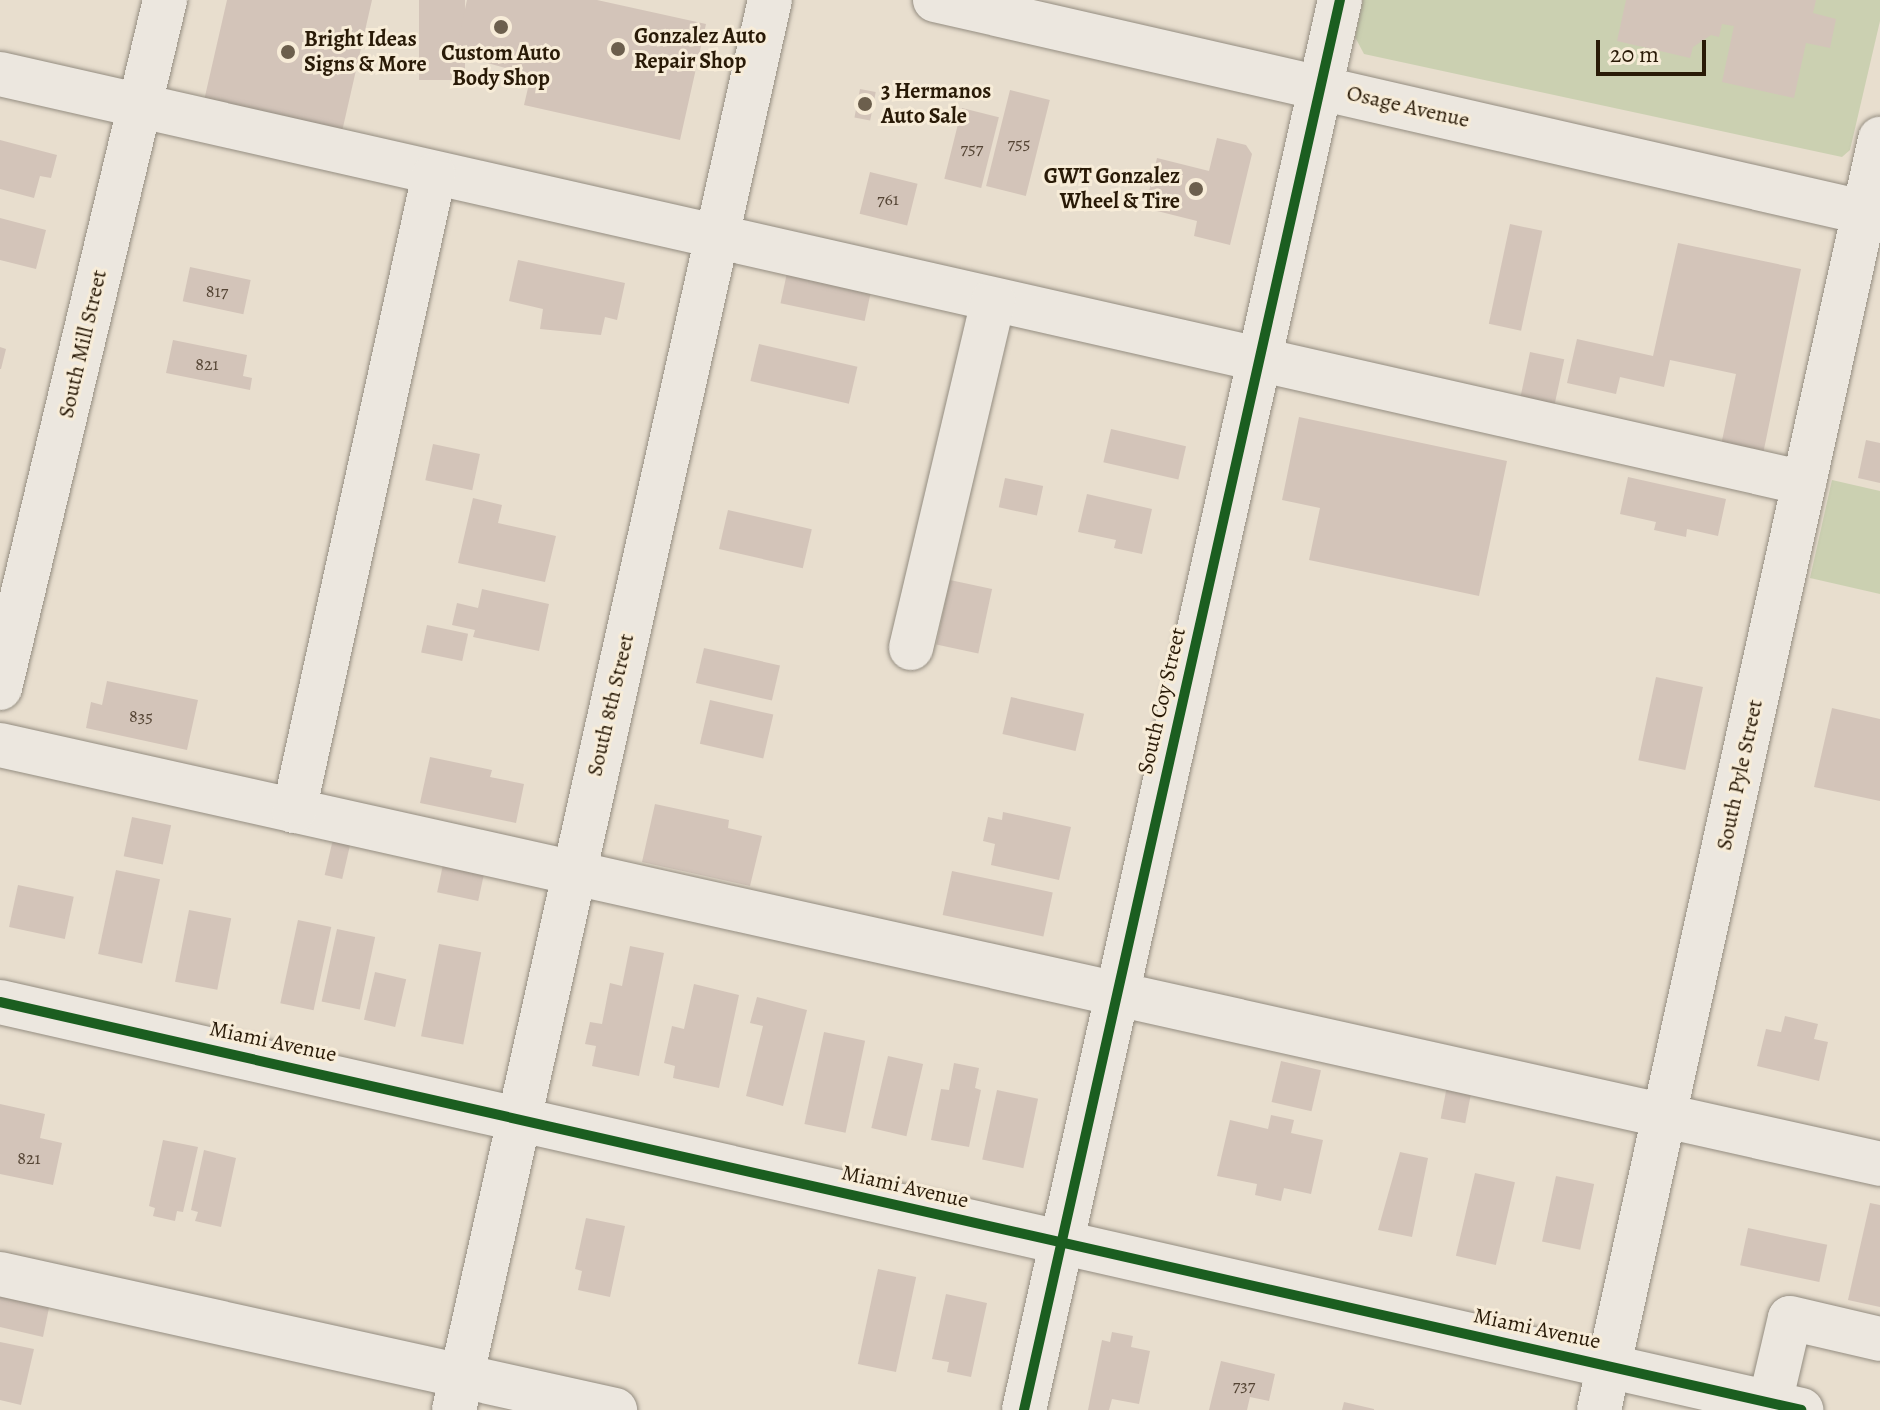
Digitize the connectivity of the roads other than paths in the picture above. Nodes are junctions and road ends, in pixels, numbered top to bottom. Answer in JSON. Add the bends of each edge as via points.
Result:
{"nodes":[{"id":1,"x":165,"y":0,"type":"edge"},
{"id":2,"x":770,"y":0,"type":"edge"},
{"id":3,"x":935,"y":0,"type":"edge"},
{"id":4,"x":1340,"y":0,"type":"edge"},
{"id":5,"x":0,"y":74,"type":"edge"},
{"id":6,"x":1321,"y":86,"type":"junction"},
{"id":7,"x":139,"y":107,"type":"junction"},
{"id":8,"x":1880,"y":139,"type":"edge"},
{"id":9,"x":434,"y":175,"type":"junction"},
{"id":10,"x":1872,"y":214,"type":"edge"},
{"id":11,"x":716,"y":238,"type":"junction"},
{"id":12,"x":993,"y":301,"type":"junction"},
{"id":13,"x":1259,"y":361,"type":"junction"},
{"id":14,"x":1804,"y":483,"type":"junction"},
{"id":15,"x":911,"y":648,"type":"dead end"},
{"id":16,"x":0,"y":688,"type":"edge"},
{"id":17,"x":0,"y":745,"type":"edge"},
{"id":18,"x":294,"y":811,"type":"junction"},
{"id":19,"x":573,"y":873,"type":"junction"},
{"id":20,"x":1117,"y":994,"type":"junction"},
{"id":21,"x":0,"y":1002,"type":"edge"},
{"id":22,"x":519,"y":1116,"type":"junction"},
{"id":23,"x":1664,"y":1118,"type":"junction"},
{"id":24,"x":1880,"y":1164,"type":"edge"},
{"id":25,"x":1060,"y":1244,"type":"junction"},
{"id":26,"x":0,"y":1274,"type":"edge"},
{"id":27,"x":1880,"y":1339,"type":"edge"},
{"id":28,"x":1609,"y":1365,"type":"junction"},
{"id":29,"x":458,"y":1393,"type":"edge"},
{"id":30,"x":1785,"y":1406,"type":"edge"},
{"id":31,"x":615,"y":1410,"type":"edge"},
{"id":32,"x":1024,"y":1410,"type":"edge"},
{"id":33,"x":1599,"y":1410,"type":"edge"}],
"edges":[{"from":1,"to":7,"type":"street","name":"South Mill Street"},
{"from":2,"to":11,"type":"street","name":"South 8th Street"},
{"from":3,"to":6,"type":"street","name":"Osage Avenue"},
{"from":4,"to":6,"type":"street","name":"South Coy Street"},
{"from":5,"to":7,"type":"street"},
{"from":6,"to":10,"type":"street","name":"Osage Avenue"},
{"from":6,"to":13,"type":"street","name":"South Coy Street"},
{"from":7,"to":9,"type":"street"},
{"from":7,"to":16,"type":"street","name":"South Mill Street"},
{"from":8,"to":10,"type":"street","name":"South Pyle Street"},
{"from":9,"to":11,"type":"street"},
{"from":9,"to":18,"type":"street"},
{"from":10,"to":14,"type":"street","name":"South Pyle Street"},
{"from":11,"to":12,"type":"street"},
{"from":11,"to":19,"type":"street","name":"South 8th Street"},
{"from":12,"to":13,"type":"street"},
{"from":12,"to":15,"type":"street"},
{"from":13,"to":14,"type":"street"},
{"from":13,"to":20,"type":"street","name":"South Coy Street"},
{"from":14,"to":23,"type":"street","name":"South Pyle Street"},
{"from":17,"to":18,"type":"street"},
{"from":18,"to":19,"type":"street"},
{"from":19,"to":20,"type":"street"},
{"from":19,"to":22,"type":"street","name":"South 8th Street"},
{"from":20,"to":23,"type":"street"},
{"from":20,"to":25,"type":"street","name":"South Coy Street"},
{"from":21,"to":22,"type":"street","name":"Miami Avenue"},
{"from":22,"to":25,"type":"street","name":"Miami Avenue"},
{"from":22,"to":29,"type":"street","name":"South 8th Street"},
{"from":23,"to":24,"type":"street"},
{"from":23,"to":28,"type":"street","name":"South Pyle Street"},
{"from":25,"to":28,"type":"street","name":"Miami Avenue"},
{"from":25,"to":32,"type":"street","name":"South Coy Street"},
{"from":26,"to":29,"type":"street"},
{"from":27,"to":30,"type":"street","via":[[1790,1318]]},
{"from":28,"to":30,"type":"street","name":"Miami Avenue"},
{"from":28,"to":33,"type":"street","name":"South Pyle Street"},
{"from":29,"to":31,"type":"street"}]}
